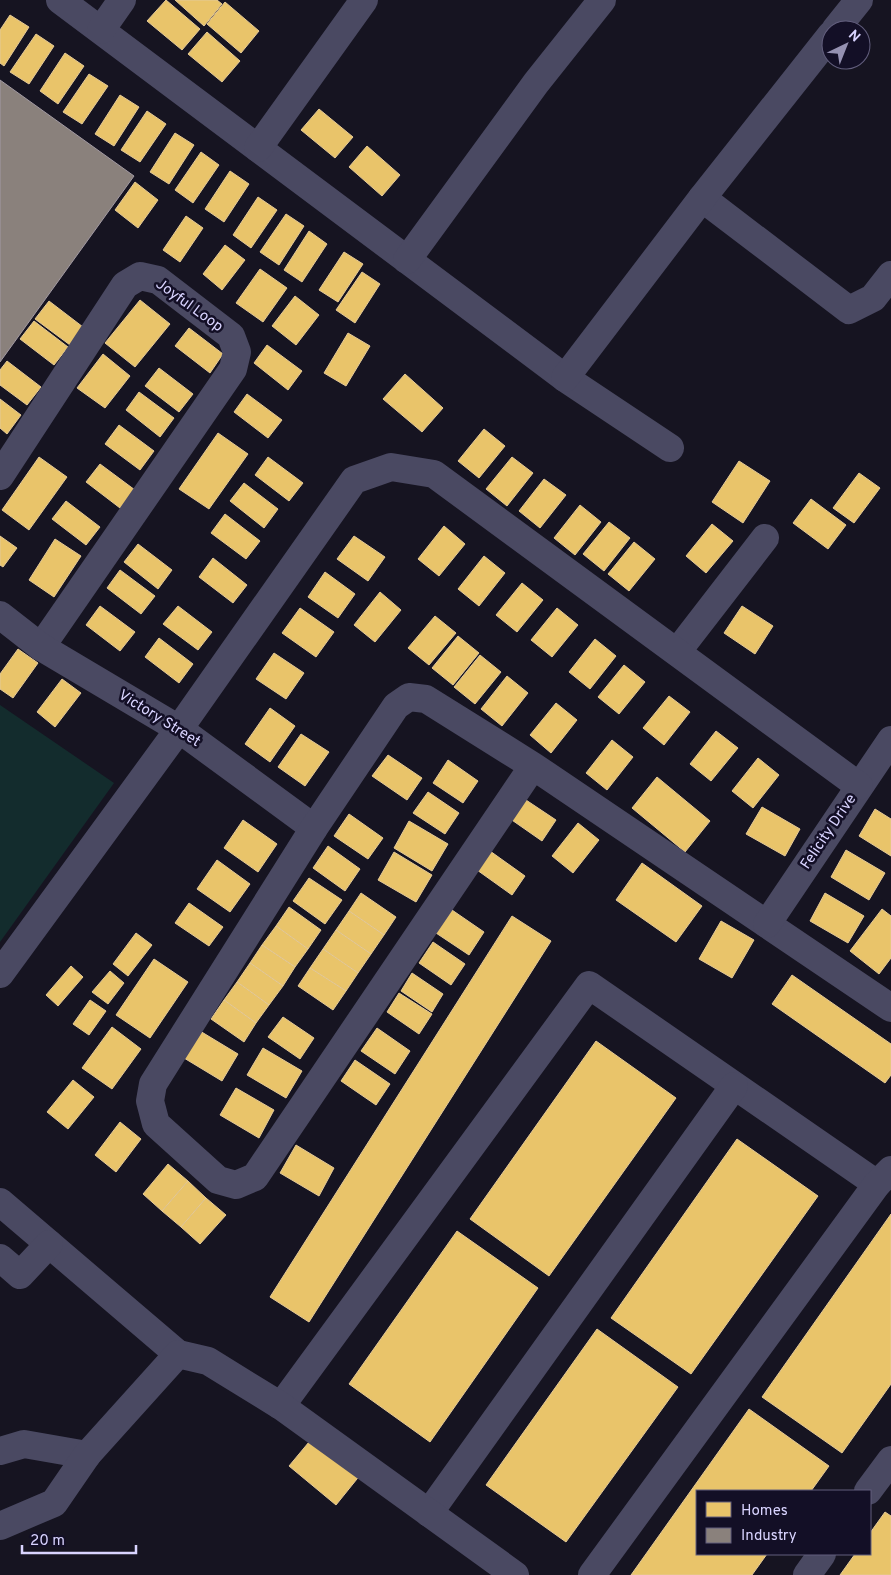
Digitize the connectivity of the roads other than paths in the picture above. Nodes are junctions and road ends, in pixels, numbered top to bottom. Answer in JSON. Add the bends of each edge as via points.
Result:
{"nodes":[{"id":1,"x":60,"y":0,"type":"edge"},
{"id":2,"x":122,"y":0,"type":"edge"},
{"id":3,"x":364,"y":0,"type":"edge"},
{"id":4,"x":602,"y":0,"type":"edge"},
{"id":5,"x":859,"y":0,"type":"edge"},
{"id":6,"x":843,"y":20,"type":"edge"},
{"id":7,"x":101,"y":30,"type":"junction"},
{"id":8,"x":821,"y":48,"type":"edge"},
{"id":9,"x":258,"y":148,"type":"junction"},
{"id":10,"x":702,"y":198,"type":"junction"},
{"id":11,"x":407,"y":260,"type":"junction"},
{"id":12,"x":891,"y":275,"type":"edge"},
{"id":13,"x":565,"y":378,"type":"junction"},
{"id":14,"x":670,"y":448,"type":"dead end"},
{"id":15,"x":0,"y":476,"type":"edge"},
{"id":16,"x":764,"y":538,"type":"dead end"},
{"id":17,"x":0,"y":615,"type":"edge"},
{"id":18,"x":41,"y":646,"type":"junction"},
{"id":19,"x":677,"y":652,"type":"junction"},
{"id":20,"x":179,"y":729,"type":"junction"},
{"id":21,"x":891,"y":740,"type":"edge"},
{"id":22,"x":533,"y":766,"type":"junction"},
{"id":23,"x":859,"y":786,"type":"junction"},
{"id":24,"x":314,"y":828,"type":"junction"},
{"id":25,"x":767,"y":924,"type":"junction"},
{"id":26,"x":0,"y":974,"type":"edge"},
{"id":27,"x":890,"y":1005,"type":"edge"},
{"id":28,"x":734,"y":1086,"type":"junction"},
{"id":29,"x":884,"y":1177,"type":"edge"},
{"id":30,"x":0,"y":1202,"type":"edge"},
{"id":31,"x":49,"y":1244,"type":"junction"},
{"id":32,"x":0,"y":1258,"type":"edge"},
{"id":33,"x":178,"y":1354,"type":"junction"},
{"id":34,"x":280,"y":1406,"type":"junction"},
{"id":35,"x":0,"y":1451,"type":"edge"},
{"id":36,"x":87,"y":1455,"type":"junction"},
{"id":37,"x":891,"y":1460,"type":"edge"},
{"id":38,"x":869,"y":1490,"type":"edge"},
{"id":39,"x":429,"y":1513,"type":"junction"},
{"id":40,"x":0,"y":1526,"type":"edge"},
{"id":41,"x":821,"y":1555,"type":"edge"},
{"id":42,"x":515,"y":1575,"type":"edge"},
{"id":43,"x":592,"y":1575,"type":"edge"},
{"id":44,"x":807,"y":1575,"type":"edge"}],
"edges":[{"from":1,"to":7,"type":"street"},
{"from":2,"to":7,"type":"street"},
{"from":3,"to":9,"type":"street"},
{"from":4,"to":11,"type":"street","via":[[536,83]]},
{"from":5,"to":6,"type":"street"},
{"from":7,"to":9,"type":"street"},
{"from":8,"to":10,"type":"street"},
{"from":9,"to":11,"type":"street"},
{"from":10,"to":12,"type":"street","via":[[849,310],[873,298]]},
{"from":10,"to":13,"type":"street"},
{"from":11,"to":13,"type":"street"},
{"from":13,"to":14,"type":"street"},
{"from":15,"to":18,"type":"street","name":"Joyful Loop","via":[[125,285],[140,276],[158,280],[230,336],[238,352],[233,369]]},
{"from":16,"to":19,"type":"street"},
{"from":17,"to":18,"type":"street","name":"Victory Street"},
{"from":18,"to":20,"type":"street","name":"Victory Street"},
{"from":19,"to":20,"type":"street","via":[[434,474],[391,466],[354,480]]},
{"from":19,"to":23,"type":"street"},
{"from":20,"to":24,"type":"street","name":"Victory Street"},
{"from":20,"to":26,"type":"street"},
{"from":21,"to":23,"type":"street","name":"Felicity Drive"},
{"from":22,"to":24,"type":"street","via":[[426,699],[409,697],[396,706]]},
{"from":22,"to":24,"type":"street","via":[[255,1177],[236,1185],[218,1180],[156,1124],[150,1101],[153,1084]]},
{"from":22,"to":25,"type":"street"},
{"from":23,"to":25,"type":"street","name":"Felicity Drive"},
{"from":25,"to":27,"type":"street"},
{"from":28,"to":29,"type":"street"},
{"from":28,"to":34,"type":"street","via":[[589,985]]},
{"from":28,"to":39,"type":"street"},
{"from":29,"to":43,"type":"street"},
{"from":30,"to":31,"type":"street"},
{"from":31,"to":32,"type":"street","via":[[20,1275]]},
{"from":31,"to":33,"type":"street"},
{"from":33,"to":34,"type":"street","via":[[208,1360]]},
{"from":33,"to":36,"type":"street"},
{"from":34,"to":39,"type":"street"},
{"from":35,"to":36,"type":"street","via":[[24,1444]]},
{"from":36,"to":40,"type":"street","via":[[54,1503]]},
{"from":37,"to":38,"type":"street"},
{"from":39,"to":42,"type":"street"},
{"from":41,"to":44,"type":"street"}]}
